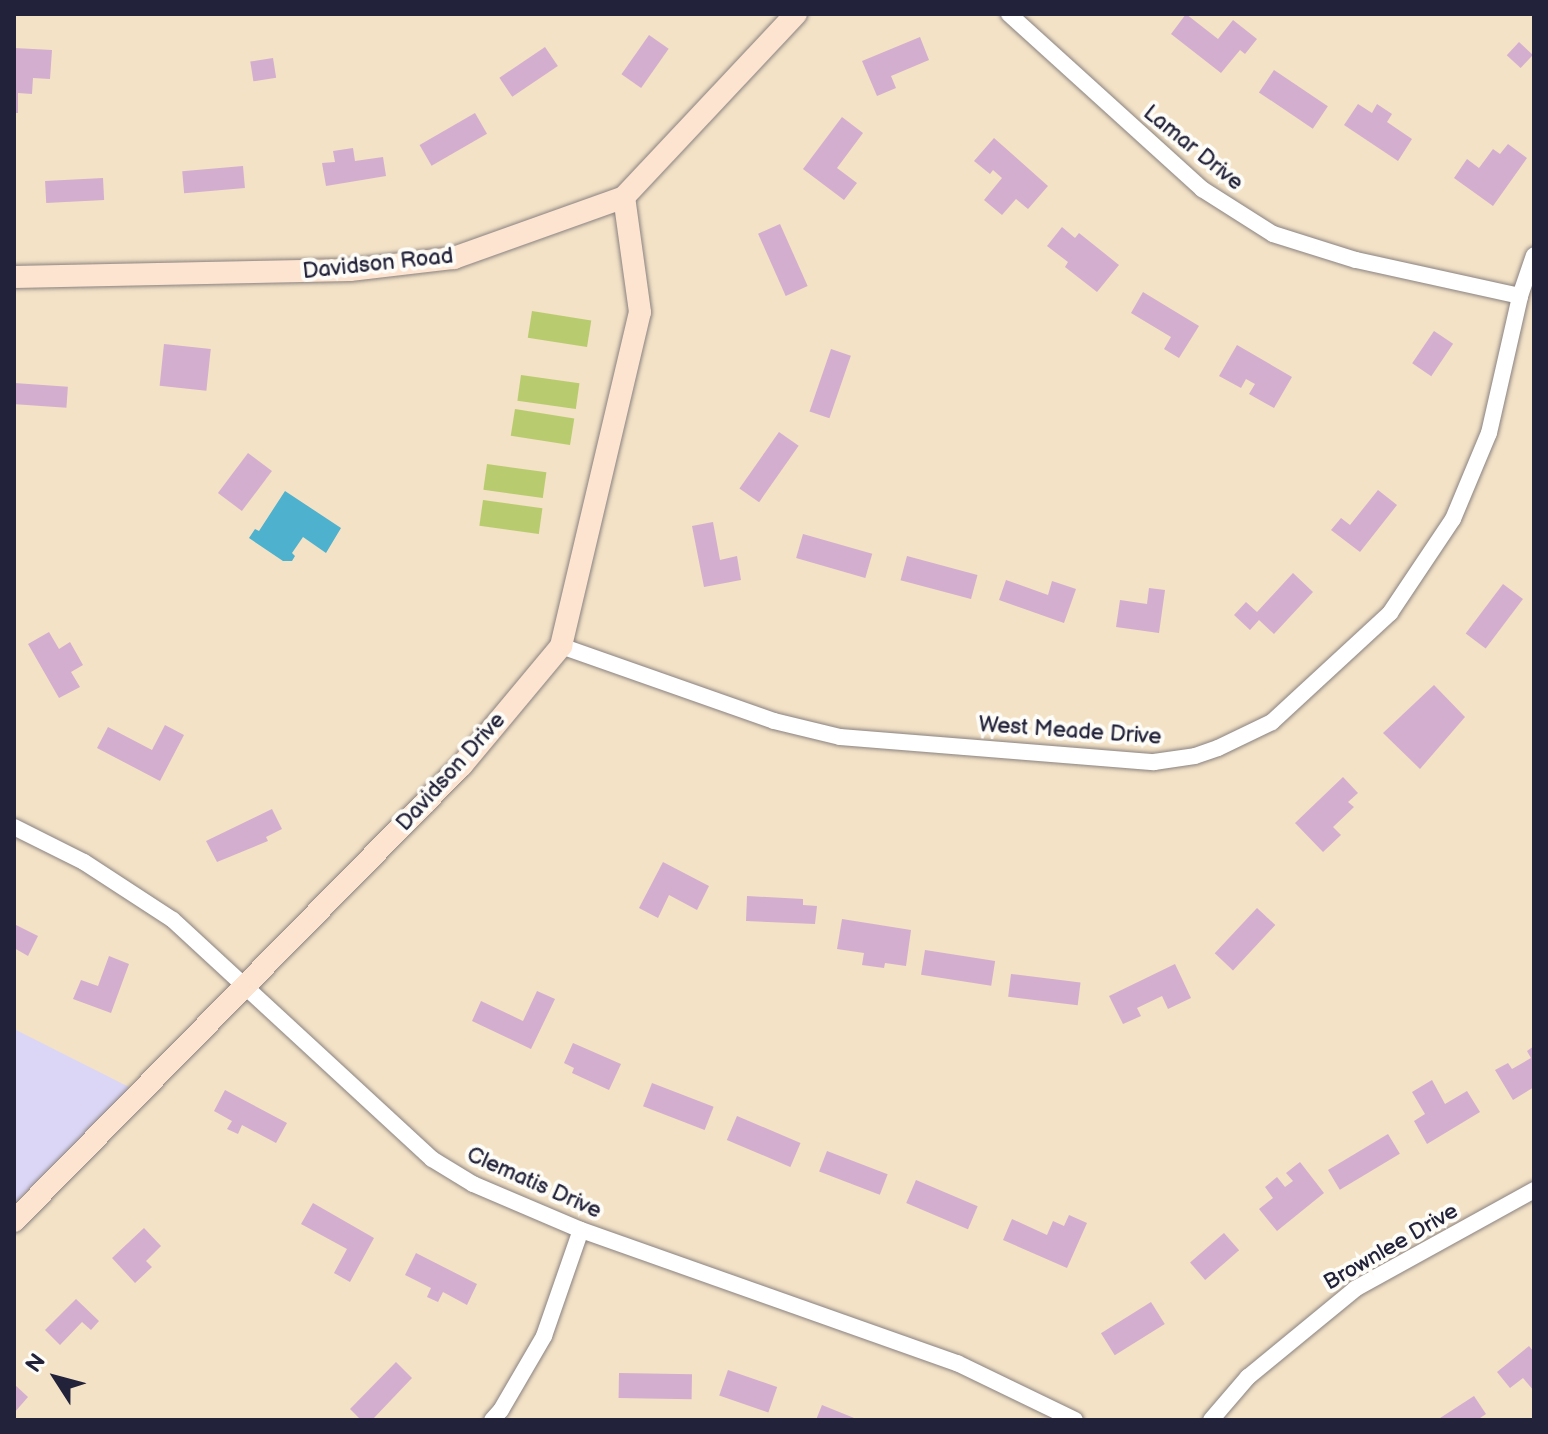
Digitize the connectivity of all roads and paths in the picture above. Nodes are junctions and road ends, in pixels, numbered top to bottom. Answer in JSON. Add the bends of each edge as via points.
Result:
{"nodes":[{"id":1,"x":796,"y":14,"type":"edge"},
{"id":2,"x":1009,"y":14,"type":"edge"},
{"id":3,"x":624,"y":197,"type":"junction"},
{"id":4,"x":1534,"y":255,"type":"edge"},
{"id":5,"x":14,"y":277,"type":"edge"},
{"id":6,"x":1520,"y":296,"type":"junction"},
{"id":7,"x":561,"y":646,"type":"junction"},
{"id":8,"x":14,"y":827,"type":"edge"},
{"id":9,"x":246,"y":987,"type":"junction"},
{"id":10,"x":1534,"y":1190,"type":"edge"},
{"id":11,"x":14,"y":1221,"type":"edge"},
{"id":12,"x":581,"y":1230,"type":"junction"},
{"id":13,"x":492,"y":1420,"type":"edge"},
{"id":14,"x":1075,"y":1420,"type":"edge"},
{"id":15,"x":1211,"y":1420,"type":"edge"}],
"edges":[{"from":1,"to":3,"type":"street","name":"Davidson Road"},
{"from":2,"to":6,"type":"street","name":"Lamar Drive","via":[[1202,189],[1273,234],[1356,260]]},
{"from":3,"to":5,"type":"street","name":"Davidson Road","via":[[454,258],[350,270]]},
{"from":3,"to":7,"type":"street","name":"Davidson Drive","via":[[640,312]]},
{"from":4,"to":6,"type":"street","name":"West Meade Drive"},
{"from":6,"to":7,"type":"street","name":"West Meade Drive","via":[[1489,433],[1453,519],[1390,613],[1272,722],[1206,752],[1154,762],[840,737],[774,721]]},
{"from":7,"to":9,"type":"street","name":"Davidson Drive","via":[[462,765]]},
{"from":8,"to":9,"type":"street","name":"Clematis Drive","via":[[84,862],[173,920]]},
{"from":9,"to":11,"type":"street","name":"Davidson Drive"},
{"from":9,"to":12,"type":"street","name":"Clematis Drive","via":[[432,1159],[473,1184]]},
{"from":10,"to":15,"type":"street","name":"Brownlee Drive","via":[[1355,1289],[1248,1377]]},
{"from":12,"to":13,"type":"street","via":[[544,1336]]},
{"from":12,"to":14,"type":"street","name":"Clematis Drive","via":[[957,1363]]}]}
